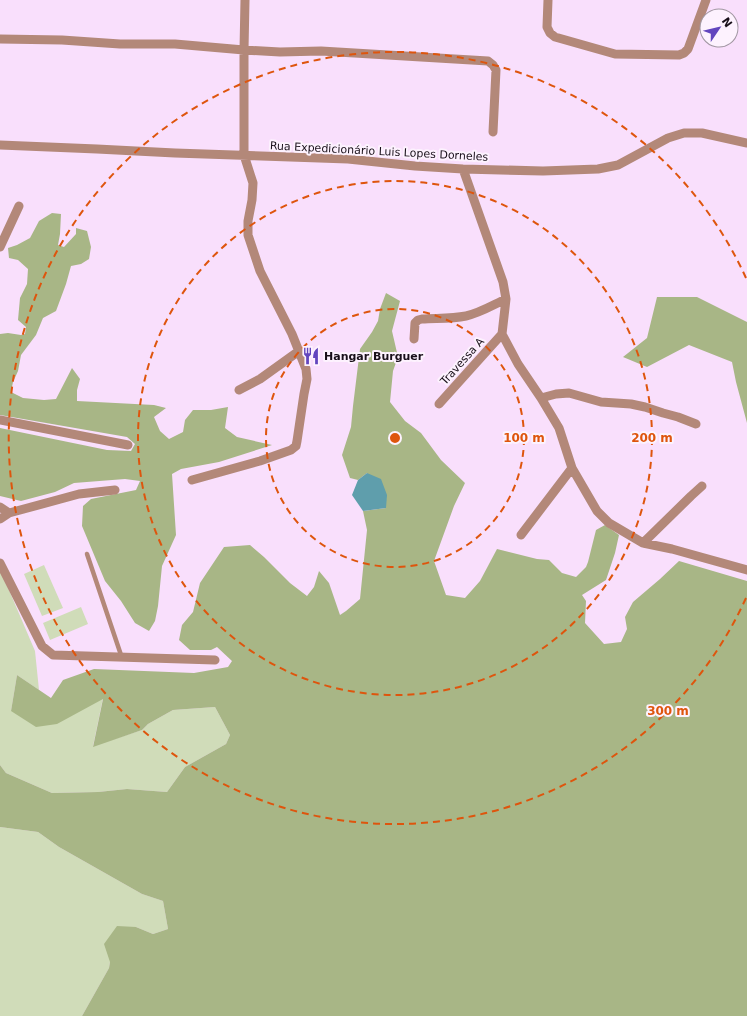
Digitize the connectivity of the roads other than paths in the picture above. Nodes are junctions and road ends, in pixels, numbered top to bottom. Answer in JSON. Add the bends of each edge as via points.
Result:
{"nodes":[{"id":1,"x":246,"y":0,"type":"edge"},
{"id":2,"x":548,"y":0,"type":"edge"},
{"id":3,"x":706,"y":0,"type":"edge"},
{"id":4,"x":0,"y":39,"type":"edge"},
{"id":5,"x":244,"y":50,"type":"junction"},
{"id":6,"x":493,"y":132,"type":"dead end"},
{"id":7,"x":747,"y":143,"type":"edge"},
{"id":8,"x":0,"y":145,"type":"edge"},
{"id":9,"x":244,"y":155,"type":"junction"},
{"id":10,"x":463,"y":169,"type":"junction"},
{"id":11,"x":20,"y":206,"type":"dead end"},
{"id":12,"x":0,"y":247,"type":"edge"},
{"id":13,"x":506,"y":299,"type":"junction"},
{"id":14,"x":502,"y":334,"type":"junction"},
{"id":15,"x":414,"y":339,"type":"dead end"},
{"id":16,"x":299,"y":351,"type":"junction"},
{"id":17,"x":239,"y":390,"type":"dead end"},
{"id":18,"x":541,"y":398,"type":"junction"},
{"id":19,"x":439,"y":404,"type":"dead end"},
{"id":20,"x":0,"y":420,"type":"edge"},
{"id":21,"x":696,"y":424,"type":"dead end"},
{"id":22,"x":128,"y":444,"type":"dead end"},
{"id":23,"x":572,"y":468,"type":"junction"},
{"id":24,"x":192,"y":480,"type":"dead end"},
{"id":25,"x":702,"y":486,"type":"dead end"},
{"id":26,"x":115,"y":490,"type":"dead end"},
{"id":27,"x":0,"y":507,"type":"edge"},
{"id":28,"x":9,"y":513,"type":"junction"},
{"id":29,"x":0,"y":519,"type":"edge"},
{"id":30,"x":521,"y":536,"type":"dead end"},
{"id":31,"x":643,"y":543,"type":"junction"},
{"id":32,"x":87,"y":554,"type":"dead end"},
{"id":33,"x":0,"y":563,"type":"edge"},
{"id":34,"x":747,"y":570,"type":"edge"},
{"id":35,"x":122,"y":658,"type":"junction"},
{"id":36,"x":215,"y":660,"type":"dead end"}],
"edges":[{"from":1,"to":5,"type":"street"},
{"from":2,"to":3,"type":"street","via":[[547,27],[555,37],[615,54],[679,55],[688,49]]},
{"from":4,"to":5,"type":"street","via":[[175,44]]},
{"from":5,"to":6,"type":"street","via":[[321,51],[488,61],[496,70]]},
{"from":5,"to":9,"type":"street"},
{"from":7,"to":10,"type":"street","name":"Rua Expedicionário Luis Lopes Dorneles","via":[[684,132],[618,165],[598,169]]},
{"from":8,"to":9,"type":"street","name":"Rua Expedicionário Luis Lopes Dorneles"},
{"from":9,"to":10,"type":"street","name":"Rua Expedicionário Luis Lopes Dorneles","via":[[348,159]]},
{"from":9,"to":16,"type":"street","via":[[253,183],[248,235],[260,271]]},
{"from":10,"to":13,"type":"street","via":[[503,282]]},
{"from":11,"to":12,"type":"street"},
{"from":13,"to":14,"type":"street"},
{"from":13,"to":15,"type":"street","via":[[467,315],[418,320],[415,323]]},
{"from":14,"to":18,"type":"street"},
{"from":14,"to":19,"type":"street","name":"Travessa A"},
{"from":16,"to":17,"type":"street","via":[[260,379]]},
{"from":16,"to":24,"type":"street","via":[[307,379],[296,446],[260,461]]},
{"from":18,"to":21,"type":"street","via":[[569,393],[601,402],[645,407]]},
{"from":18,"to":23,"type":"street","via":[[559,428]]},
{"from":20,"to":22,"type":"street"},
{"from":23,"to":30,"type":"street"},
{"from":23,"to":31,"type":"street","via":[[597,511],[609,523]]},
{"from":25,"to":31,"type":"street"},
{"from":26,"to":28,"type":"street","via":[[79,494]]},
{"from":27,"to":28,"type":"street"},
{"from":28,"to":29,"type":"street"},
{"from":31,"to":34,"type":"street"},
{"from":32,"to":35,"type":"lane"},
{"from":33,"to":35,"type":"street","via":[[42,646],[53,655]]},
{"from":35,"to":36,"type":"street"}]}
